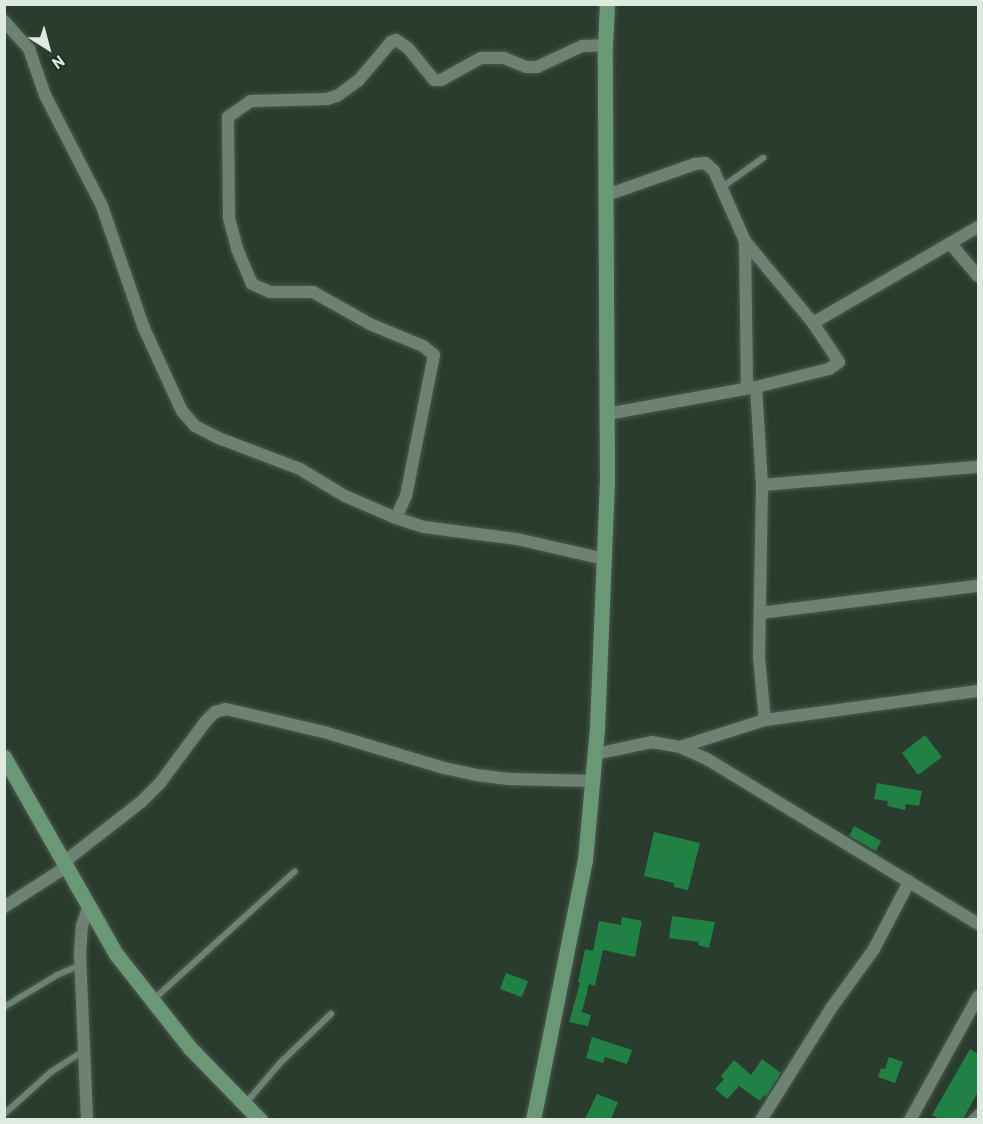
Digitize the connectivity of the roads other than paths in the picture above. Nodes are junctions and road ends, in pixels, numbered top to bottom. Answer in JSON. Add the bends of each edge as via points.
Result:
{"nodes":[{"id":1,"x":607,"y":4,"type":"edge"},
{"id":2,"x":4,"y":21,"type":"edge"},
{"id":3,"x":605,"y":45,"type":"junction"},
{"id":4,"x":762,"y":158,"type":"dead end"},
{"id":5,"x":721,"y":188,"type":"junction"},
{"id":6,"x":607,"y":195,"type":"junction"},
{"id":7,"x":978,"y":227,"type":"edge"},
{"id":8,"x":746,"y":241,"type":"junction"},
{"id":9,"x":950,"y":243,"type":"junction"},
{"id":10,"x":978,"y":276,"type":"edge"},
{"id":11,"x":813,"y":323,"type":"junction"},
{"id":12,"x":751,"y":386,"type":"junction"},
{"id":13,"x":607,"y":414,"type":"junction"},
{"id":14,"x":978,"y":467,"type":"edge"},
{"id":15,"x":762,"y":485,"type":"junction"},
{"id":16,"x":396,"y":518,"type":"junction"},
{"id":17,"x":604,"y":559,"type":"junction"},
{"id":18,"x":978,"y":586,"type":"edge"},
{"id":19,"x":760,"y":613,"type":"junction"},
{"id":20,"x":978,"y":690,"type":"edge"},
{"id":21,"x":765,"y":720,"type":"junction"},
{"id":22,"x":680,"y":747,"type":"junction"},
{"id":23,"x":595,"y":754,"type":"junction"},
{"id":24,"x":4,"y":757,"type":"edge"},
{"id":25,"x":592,"y":781,"type":"junction"},
{"id":26,"x":65,"y":865,"type":"junction"},
{"id":27,"x":295,"y":871,"type":"dead end"},
{"id":28,"x":909,"y":882,"type":"junction"},
{"id":29,"x":88,"y":907,"type":"junction"},
{"id":30,"x":4,"y":908,"type":"edge"},
{"id":31,"x":978,"y":924,"type":"edge"},
{"id":32,"x":81,"y":965,"type":"junction"},
{"id":33,"x":978,"y":997,"type":"edge"},
{"id":34,"x":151,"y":1001,"type":"junction"},
{"id":35,"x":4,"y":1007,"type":"edge"},
{"id":36,"x":331,"y":1014,"type":"dead end"},
{"id":37,"x":84,"y":1051,"type":"junction"},
{"id":38,"x":245,"y":1104,"type":"junction"},
{"id":39,"x":978,"y":1112,"type":"edge"},
{"id":40,"x":4,"y":1114,"type":"edge"},
{"id":41,"x":87,"y":1119,"type":"edge"},
{"id":42,"x":260,"y":1119,"type":"edge"},
{"id":43,"x":533,"y":1119,"type":"edge"},
{"id":44,"x":761,"y":1119,"type":"edge"},
{"id":45,"x":910,"y":1119,"type":"edge"},
{"id":46,"x":970,"y":1119,"type":"edge"}],
"edges":[{"from":1,"to":3,"type":"main road"},
{"from":2,"to":16,"type":"street","via":[[29,49],[45,95],[102,206],[136,307],[182,411],[195,426],[221,439],[300,470],[345,496]]},
{"from":3,"to":6,"type":"main road"},
{"from":3,"to":16,"type":"street","via":[[582,46],[537,67],[504,58],[481,58],[434,80],[408,48],[396,40],[358,81],[337,96],[251,101],[228,117],[229,218],[252,284],[270,292],[313,292],[434,355],[406,496]]},
{"from":4,"to":5,"type":"lane"},
{"from":5,"to":6,"type":"street","via":[[714,171],[705,163]]},
{"from":5,"to":8,"type":"street"},
{"from":6,"to":13,"type":"main road"},
{"from":7,"to":9,"type":"street"},
{"from":8,"to":11,"type":"street"},
{"from":8,"to":12,"type":"street"},
{"from":9,"to":10,"type":"street"},
{"from":9,"to":11,"type":"street"},
{"from":11,"to":12,"type":"street","via":[[838,358],[837,366]]},
{"from":12,"to":13,"type":"street"},
{"from":12,"to":15,"type":"street"},
{"from":13,"to":17,"type":"main road"},
{"from":14,"to":15,"type":"street"},
{"from":15,"to":19,"type":"street"},
{"from":16,"to":17,"type":"street","via":[[424,527],[517,538]]},
{"from":17,"to":23,"type":"main road"},
{"from":18,"to":19,"type":"street"},
{"from":19,"to":21,"type":"street","via":[[759,657]]},
{"from":20,"to":21,"type":"street"},
{"from":21,"to":22,"type":"street"},
{"from":22,"to":23,"type":"street","via":[[652,742]]},
{"from":22,"to":28,"type":"street","via":[[707,759]]},
{"from":23,"to":25,"type":"main road"},
{"from":24,"to":26,"type":"main road"},
{"from":25,"to":26,"type":"street","via":[[476,775],[226,709],[215,712],[206,721],[141,802]]},
{"from":25,"to":43,"type":"main road","via":[[585,861]]},
{"from":26,"to":29,"type":"main road"},
{"from":26,"to":30,"type":"street"},
{"from":27,"to":34,"type":"lane"},
{"from":28,"to":31,"type":"street"},
{"from":28,"to":44,"type":"street","via":[[874,949],[832,1006]]},
{"from":29,"to":32,"type":"street","via":[[82,926]]},
{"from":29,"to":34,"type":"main road"},
{"from":32,"to":35,"type":"lane"},
{"from":32,"to":37,"type":"street"},
{"from":33,"to":45,"type":"street"},
{"from":34,"to":38,"type":"main road"},
{"from":36,"to":38,"type":"lane","via":[[280,1063]]},
{"from":37,"to":40,"type":"lane","via":[[46,1076]]},
{"from":37,"to":41,"type":"street"},
{"from":38,"to":42,"type":"main road"},
{"from":39,"to":46,"type":"lane"}]}
